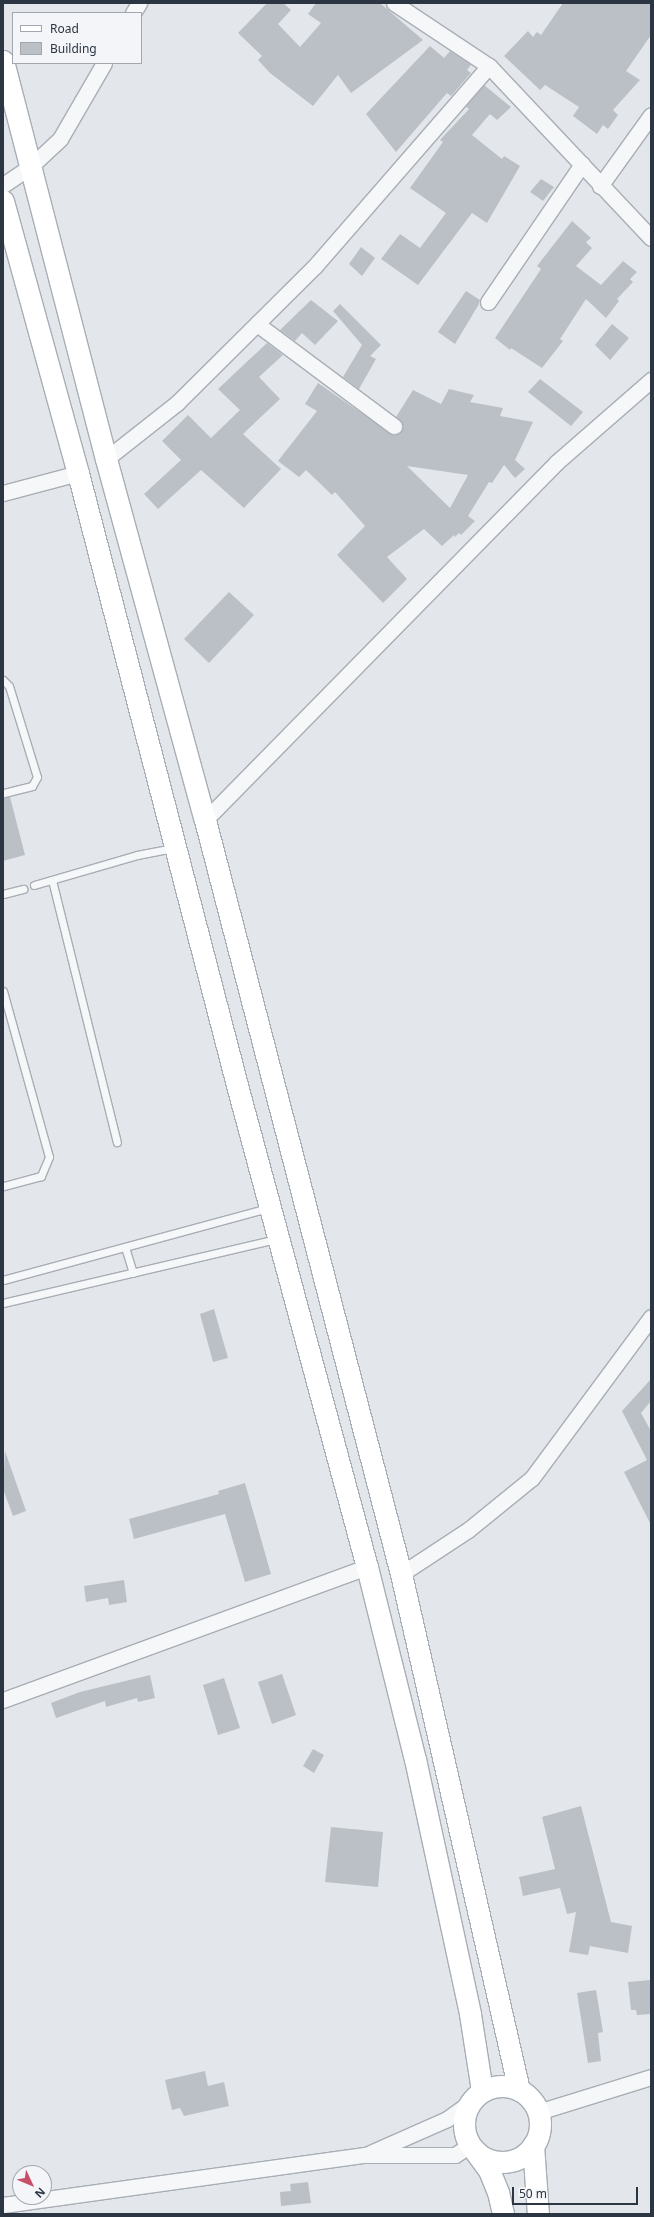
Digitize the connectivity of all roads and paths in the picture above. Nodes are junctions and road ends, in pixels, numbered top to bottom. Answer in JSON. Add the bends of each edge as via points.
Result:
{"nodes":[{"id":1,"x":139,"y":3,"type":"edge"},
{"id":2,"x":394,"y":3,"type":"edge"},
{"id":3,"x":134,"y":12,"type":"edge"},
{"id":4,"x":3,"y":61,"type":"edge"},
{"id":5,"x":103,"y":64,"type":"edge"},
{"id":6,"x":489,"y":66,"type":"junction"},
{"id":7,"x":651,"y":115,"type":"edge"},
{"id":8,"x":582,"y":164,"type":"junction"},
{"id":9,"x":31,"y":166,"type":"junction"},
{"id":10,"x":3,"y":185,"type":"edge"},
{"id":11,"x":600,"y":186,"type":"junction"},
{"id":12,"x":3,"y":201,"type":"edge"},
{"id":13,"x":651,"y":238,"type":"edge"},
{"id":14,"x":488,"y":302,"type":"dead end"},
{"id":15,"x":257,"y":324,"type":"junction"},
{"id":16,"x":651,"y":380,"type":"edge"},
{"id":17,"x":394,"y":426,"type":"dead end"},
{"id":18,"x":106,"y":459,"type":"junction"},
{"id":19,"x":78,"y":472,"type":"junction"},
{"id":20,"x":3,"y":493,"type":"edge"},
{"id":21,"x":3,"y":680,"type":"edge"},
{"id":22,"x":3,"y":794,"type":"edge"},
{"id":23,"x":205,"y":820,"type":"junction"},
{"id":24,"x":177,"y":847,"type":"junction"},
{"id":25,"x":52,"y":880,"type":"junction"},
{"id":26,"x":34,"y":885,"type":"dead end"},
{"id":27,"x":24,"y":889,"type":"dead end"},
{"id":28,"x":3,"y":894,"type":"edge"},
{"id":29,"x":3,"y":991,"type":"edge"},
{"id":30,"x":117,"y":1142,"type":"dead end"},
{"id":31,"x":3,"y":1186,"type":"edge"},
{"id":32,"x":270,"y":1207,"type":"junction"},
{"id":33,"x":278,"y":1238,"type":"junction"},
{"id":34,"x":125,"y":1246,"type":"junction"},
{"id":35,"x":133,"y":1273,"type":"junction"},
{"id":36,"x":3,"y":1280,"type":"edge"},
{"id":37,"x":3,"y":1303,"type":"edge"},
{"id":38,"x":651,"y":1317,"type":"edge"},
{"id":39,"x":367,"y":1567,"type":"junction"},
{"id":40,"x":401,"y":1574,"type":"junction"},
{"id":41,"x":3,"y":1700,"type":"edge"},
{"id":42,"x":651,"y":2077,"type":"edge"},
{"id":43,"x":519,"y":2090,"type":"junction"},
{"id":44,"x":476,"y":2097,"type":"junction"},
{"id":45,"x":538,"y":2112,"type":"junction"},
{"id":46,"x":533,"y":2145,"type":"junction"},
{"id":47,"x":472,"y":2148,"type":"junction"},
{"id":48,"x":365,"y":2155,"type":"junction"},
{"id":49,"x":3,"y":2205,"type":"edge"},
{"id":50,"x":503,"y":2214,"type":"edge"},
{"id":51,"x":538,"y":2214,"type":"edge"}],
"edges":[{"from":1,"to":3,"type":"street"},
{"from":2,"to":6,"type":"street"},
{"from":4,"to":9,"type":"main road"},
{"from":5,"to":9,"type":"street","via":[[60,139]]},
{"from":6,"to":8,"type":"street"},
{"from":6,"to":15,"type":"street","via":[[315,266]]},
{"from":7,"to":11,"type":"street"},
{"from":8,"to":11,"type":"street"},
{"from":8,"to":14,"type":"street"},
{"from":9,"to":10,"type":"street"},
{"from":9,"to":18,"type":"main road"},
{"from":11,"to":13,"type":"street"},
{"from":12,"to":19,"type":"main road"},
{"from":15,"to":17,"type":"street"},
{"from":15,"to":18,"type":"street","via":[[177,404]]},
{"from":16,"to":23,"type":"street","via":[[557,462]]},
{"from":18,"to":23,"type":"main road"},
{"from":19,"to":20,"type":"street"},
{"from":19,"to":24,"type":"main road"},
{"from":21,"to":22,"type":"lane","via":[[9,686],[37,777],[32,786]]},
{"from":23,"to":40,"type":"main road"},
{"from":24,"to":25,"type":"lane","via":[[137,855]]},
{"from":24,"to":32,"type":"main road"},
{"from":25,"to":26,"type":"lane"},
{"from":25,"to":30,"type":"lane"},
{"from":27,"to":28,"type":"lane"},
{"from":29,"to":31,"type":"lane","via":[[49,1157],[41,1176]]},
{"from":32,"to":33,"type":"main road"},
{"from":32,"to":34,"type":"lane"},
{"from":33,"to":35,"type":"lane"},
{"from":33,"to":39,"type":"main road"},
{"from":34,"to":35,"type":"lane"},
{"from":34,"to":36,"type":"lane"},
{"from":35,"to":37,"type":"lane"},
{"from":38,"to":40,"type":"street","via":[[532,1478],[468,1530]]},
{"from":39,"to":41,"type":"street"},
{"from":39,"to":44,"type":"main road","via":[[417,1767],[470,2014]]},
{"from":40,"to":43,"type":"main road"},
{"from":42,"to":45,"type":"street"},
{"from":43,"to":44,"type":"main road","via":[[507,2086],[494,2087]]},
{"from":43,"to":45,"type":"main road","via":[[527,2096]]},
{"from":44,"to":47,"type":"main road","via":[[464,2116],[464,2131]]},
{"from":44,"to":48,"type":"street","via":[[447,2119]]},
{"from":45,"to":46,"type":"main road","via":[[540,2124]]},
{"from":46,"to":47,"type":"main road","via":[[520,2157],[503,2162],[485,2158]]},
{"from":46,"to":51,"type":"main road"},
{"from":47,"to":48,"type":"street","via":[[455,2155]]},
{"from":47,"to":50,"type":"main road","via":[[489,2170]]},
{"from":48,"to":49,"type":"street"}]}
